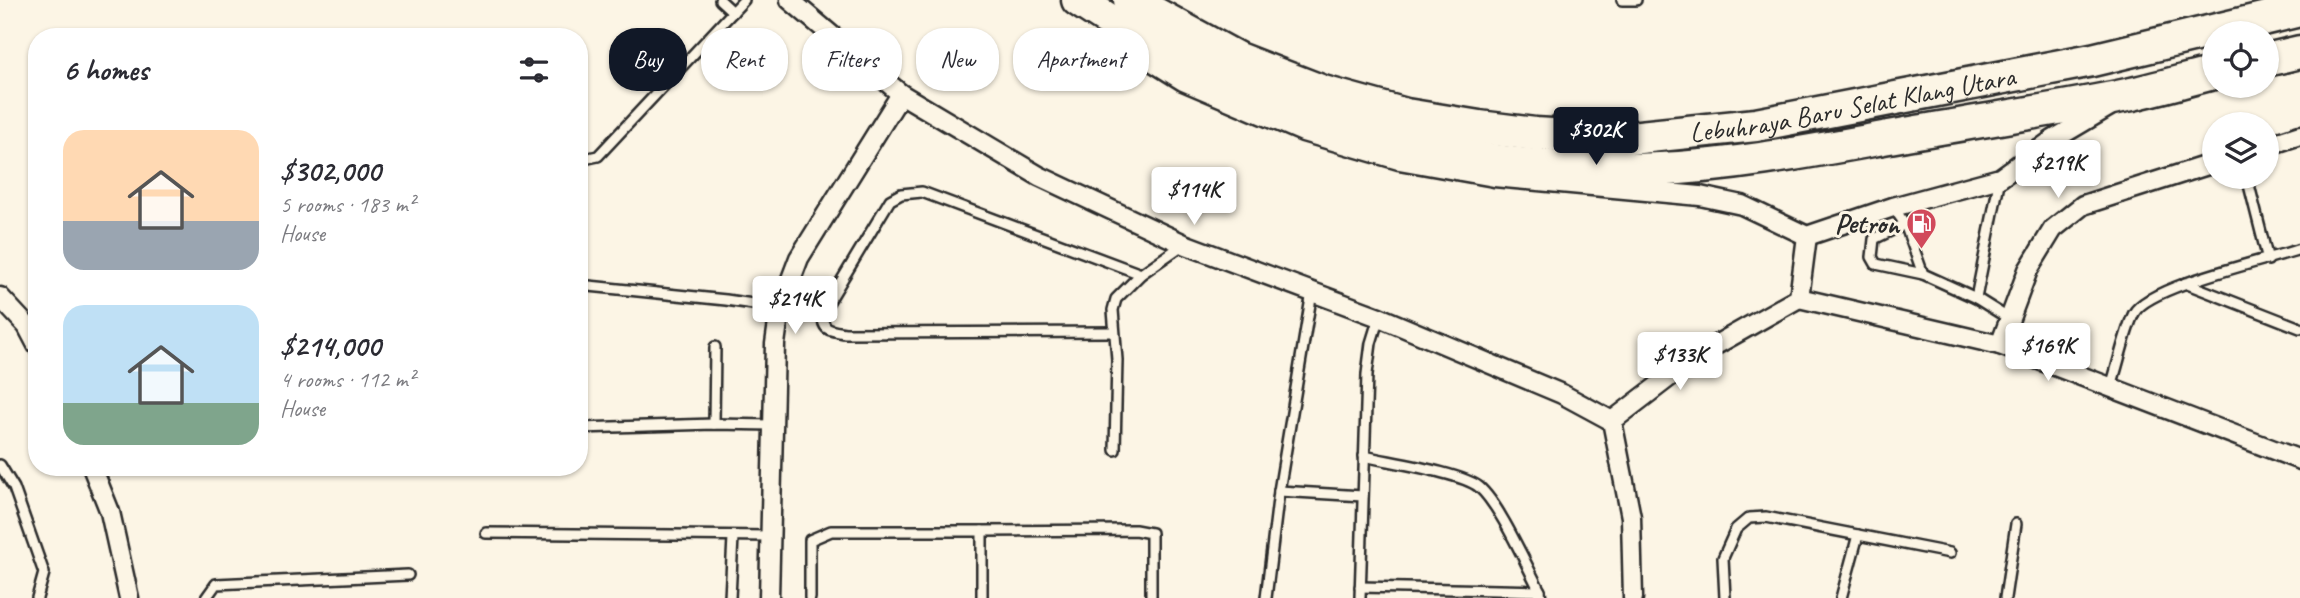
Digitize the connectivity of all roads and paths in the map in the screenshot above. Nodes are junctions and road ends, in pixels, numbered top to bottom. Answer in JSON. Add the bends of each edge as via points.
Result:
{"nodes":[{"id":1,"x":720,"y":0,"type":"edge"},
{"id":2,"x":744,"y":0,"type":"edge"},
{"id":3,"x":790,"y":0,"type":"edge"},
{"id":4,"x":1064,"y":0,"type":"edge"},
{"id":5,"x":1078,"y":0,"type":"edge"},
{"id":6,"x":1130,"y":0,"type":"edge"},
{"id":7,"x":1622,"y":0,"type":"edge"},
{"id":8,"x":1636,"y":0,"type":"edge"},
{"id":9,"x":2300,"y":10,"type":"edge"},
{"id":10,"x":733,"y":12,"type":"junction"},
{"id":11,"x":2300,"y":52,"type":"edge"},
{"id":12,"x":2279,"y":57,"type":"edge"},
{"id":13,"x":2202,"y":76,"type":"edge"},
{"id":14,"x":901,"y":94,"type":"junction"},
{"id":15,"x":2127,"y":95,"type":"junction"},
{"id":16,"x":2300,"y":135,"type":"edge"},
{"id":17,"x":2279,"y":142,"type":"edge"},
{"id":18,"x":588,"y":158,"type":"edge"},
{"id":19,"x":2202,"y":167,"type":"edge"},
{"id":20,"x":2000,"y":178,"type":"junction"},
{"id":21,"x":2250,"y":189,"type":"edge"},
{"id":22,"x":1893,"y":207,"type":"junction"},
{"id":23,"x":1905,"y":224,"type":"junction"},
{"id":24,"x":1807,"y":236,"type":"junction"},
{"id":25,"x":1184,"y":244,"type":"junction"},
{"id":26,"x":2300,"y":249,"type":"edge"},
{"id":27,"x":2268,"y":260,"type":"junction"},
{"id":28,"x":1141,"y":274,"type":"junction"},
{"id":29,"x":1923,"y":274,"type":"junction"},
{"id":30,"x":2185,"y":283,"type":"junction"},
{"id":31,"x":588,"y":286,"type":"edge"},
{"id":32,"x":1312,"y":291,"type":"junction"},
{"id":33,"x":0,"y":297,"type":"edge"},
{"id":34,"x":1799,"y":298,"type":"junction"},
{"id":35,"x":1976,"y":298,"type":"junction"},
{"id":36,"x":780,"y":308,"type":"junction"},
{"id":37,"x":1379,"y":317,"type":"junction"},
{"id":38,"x":2008,"y":318,"type":"junction"},
{"id":39,"x":28,"y":328,"type":"edge"},
{"id":40,"x":2300,"y":328,"type":"edge"},
{"id":41,"x":1114,"y":332,"type":"junction"},
{"id":42,"x":2000,"y":345,"type":"junction"},
{"id":43,"x":715,"y":347,"type":"dead end"},
{"id":44,"x":2111,"y":386,"type":"junction"},
{"id":45,"x":1612,"y":421,"type":"junction"},
{"id":46,"x":714,"y":424,"type":"junction"},
{"id":47,"x":773,"y":425,"type":"junction"},
{"id":48,"x":588,"y":428,"type":"edge"},
{"id":49,"x":1115,"y":450,"type":"dead end"},
{"id":50,"x":1364,"y":456,"type":"junction"},
{"id":51,"x":2300,"y":460,"type":"edge"},
{"id":52,"x":0,"y":465,"type":"edge"},
{"id":53,"x":96,"y":476,"type":"edge"},
{"id":54,"x":1279,"y":491,"type":"junction"},
{"id":55,"x":1363,"y":496,"type":"junction"},
{"id":56,"x":2016,"y":524,"type":"dead end"},
{"id":57,"x":982,"y":531,"type":"junction"},
{"id":58,"x":486,"y":533,"type":"dead end"},
{"id":59,"x":1858,"y":535,"type":"junction"},
{"id":60,"x":771,"y":536,"type":"junction"},
{"id":61,"x":733,"y":537,"type":"junction"},
{"id":62,"x":1950,"y":553,"type":"dead end"},
{"id":63,"x":408,"y":575,"type":"dead end"},
{"id":64,"x":1360,"y":587,"type":"junction"},
{"id":65,"x":1540,"y":594,"type":"edge"},
{"id":66,"x":37,"y":598,"type":"edge"},
{"id":67,"x":129,"y":598,"type":"edge"},
{"id":68,"x":206,"y":598,"type":"edge"},
{"id":69,"x":730,"y":598,"type":"edge"},
{"id":70,"x":769,"y":598,"type":"edge"},
{"id":71,"x":810,"y":598,"type":"edge"},
{"id":72,"x":982,"y":598,"type":"edge"},
{"id":73,"x":1151,"y":598,"type":"edge"},
{"id":74,"x":1266,"y":598,"type":"edge"},
{"id":75,"x":1360,"y":598,"type":"edge"},
{"id":76,"x":1633,"y":598,"type":"edge"},
{"id":77,"x":1725,"y":598,"type":"edge"},
{"id":78,"x":1841,"y":598,"type":"edge"},
{"id":79,"x":2005,"y":598,"type":"edge"}],
"edges":[{"from":1,"to":10,"type":"lane"},
{"from":2,"to":10,"type":"lane"},
{"from":3,"to":14,"type":"street"},
{"from":4,"to":24,"type":"street","via":[[1183,81],[1303,132],[1399,160],[1494,177],[1710,198],[1742,205]]},
{"from":5,"to":15,"type":"highway","name":"Lebuhraya Baru Selat Klang Utara","via":[[1138,38],[1236,88],[1313,117],[1457,156],[1561,168],[1659,169],[1755,161]]},
{"from":6,"to":9,"type":"highway","name":"Lebuhraya Baru Selat Klang Utara","via":[[1238,59],[1323,92],[1467,125],[1620,139],[1769,123],[2092,60]]},
{"from":7,"to":8,"type":"lane"},
{"from":10,"to":18,"type":"lane","via":[[598,156]]},
{"from":11,"to":12,"type":"highway"},
{"from":13,"to":15,"type":"highway","name":"Lebuhraya Baru Selat Klang Utara"},
{"from":14,"to":25,"type":"street","via":[[1039,176]]},
{"from":14,"to":36,"type":"street","via":[[799,258]]},
{"from":15,"to":20,"type":"street"},
{"from":16,"to":17,"type":"street"},
{"from":19,"to":38,"type":"street","via":[[2083,205],[2053,229],[2028,270]]},
{"from":20,"to":22,"type":"street"},
{"from":20,"to":35,"type":"lane"},
{"from":21,"to":27,"type":"lane"},
{"from":22,"to":23,"type":"lane"},
{"from":22,"to":24,"type":"street"},
{"from":23,"to":29,"type":"lane"},
{"from":23,"to":29,"type":"lane","via":[[1874,239],[1872,257],[1876,264]]},
{"from":24,"to":34,"type":"street"},
{"from":25,"to":28,"type":"lane"},
{"from":25,"to":32,"type":"street"},
{"from":26,"to":27,"type":"lane"},
{"from":27,"to":30,"type":"lane"},
{"from":28,"to":41,"type":"lane","via":[[1116,299]]},
{"from":28,"to":41,"type":"lane","via":[[922,192],[901,194],[890,200],[822,313],[822,324],[828,330],[845,333]]},
{"from":29,"to":35,"type":"lane"},
{"from":30,"to":40,"type":"lane"},
{"from":30,"to":44,"type":"lane","via":[[2147,300],[2135,312]]},
{"from":31,"to":36,"type":"lane"},
{"from":32,"to":37,"type":"street"},
{"from":32,"to":54,"type":"lane"},
{"from":33,"to":39,"type":"street"},
{"from":34,"to":42,"type":"street"},
{"from":34,"to":45,"type":"street","via":[[1698,355]]},
{"from":35,"to":38,"type":"lane"},
{"from":36,"to":47,"type":"street"},
{"from":37,"to":45,"type":"street","via":[[1562,394]]},
{"from":37,"to":50,"type":"lane","via":[[1367,374]]},
{"from":38,"to":42,"type":"street"},
{"from":41,"to":49,"type":"lane","via":[[1118,360]]},
{"from":42,"to":44,"type":"street"},
{"from":43,"to":46,"type":"lane"},
{"from":44,"to":51,"type":"street"},
{"from":45,"to":76,"type":"street","via":[[1631,517]]},
{"from":46,"to":47,"type":"lane"},
{"from":46,"to":48,"type":"lane"},
{"from":47,"to":60,"type":"street"},
{"from":50,"to":55,"type":"lane"},
{"from":50,"to":65,"type":"lane","via":[[1479,486]]},
{"from":52,"to":66,"type":"lane","via":[[14,488],[44,573]]},
{"from":53,"to":67,"type":"street","via":[[110,512]]},
{"from":54,"to":55,"type":"lane"},
{"from":54,"to":74,"type":"lane"},
{"from":55,"to":64,"type":"lane"},
{"from":56,"to":79,"type":"lane"},
{"from":57,"to":71,"type":"lane","via":[[831,531],[810,540]]},
{"from":57,"to":72,"type":"lane"},
{"from":57,"to":73,"type":"lane","via":[[1151,533]]},
{"from":58,"to":61,"type":"lane"},
{"from":59,"to":62,"type":"lane"},
{"from":59,"to":77,"type":"lane","via":[[1766,517],[1749,518],[1736,529],[1723,558]]},
{"from":59,"to":78,"type":"lane"},
{"from":60,"to":61,"type":"lane"},
{"from":60,"to":70,"type":"street"},
{"from":61,"to":69,"type":"lane"},
{"from":63,"to":68,"type":"lane","via":[[216,584]]},
{"from":64,"to":65,"type":"lane"},
{"from":64,"to":75,"type":"lane"}]}
